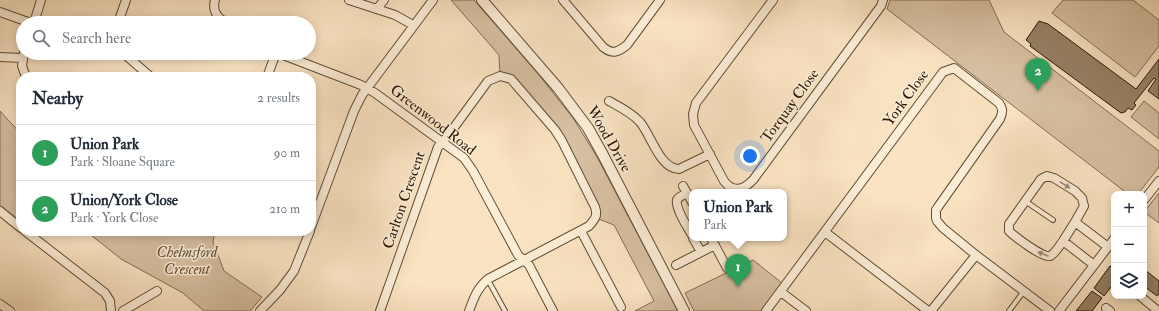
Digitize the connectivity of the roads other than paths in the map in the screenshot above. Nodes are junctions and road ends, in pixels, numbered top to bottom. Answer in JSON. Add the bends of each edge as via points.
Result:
{"nodes":[{"id":1,"x":41,"y":0,"type":"edge"},
{"id":2,"x":126,"y":0,"type":"edge"},
{"id":3,"x":214,"y":0,"type":"edge"},
{"id":4,"x":349,"y":0,"type":"edge"},
{"id":5,"x":384,"y":0,"type":"edge"},
{"id":6,"x":433,"y":0,"type":"edge"},
{"id":7,"x":482,"y":0,"type":"edge"},
{"id":8,"x":563,"y":0,"type":"edge"},
{"id":9,"x":660,"y":0,"type":"edge"},
{"id":10,"x":773,"y":0,"type":"edge"},
{"id":11,"x":883,"y":0,"type":"edge"},
{"id":12,"x":378,"y":9,"type":"junction"},
{"id":13,"x":0,"y":12,"type":"edge"},
{"id":14,"x":35,"y":16,"type":"edge"},
{"id":15,"x":120,"y":16,"type":"edge"},
{"id":16,"x":218,"y":16,"type":"edge"},
{"id":17,"x":16,"y":17,"type":"edge"},
{"id":18,"x":413,"y":25,"type":"junction"},
{"id":19,"x":16,"y":56,"type":"edge"},
{"id":20,"x":0,"y":57,"type":"edge"},
{"id":21,"x":23,"y":60,"type":"edge"},
{"id":22,"x":131,"y":60,"type":"edge"},
{"id":23,"x":274,"y":60,"type":"edge"},
{"id":24,"x":295,"y":60,"type":"edge"},
{"id":25,"x":24,"y":72,"type":"edge"},
{"id":26,"x":145,"y":72,"type":"edge"},
{"id":27,"x":269,"y":72,"type":"edge"},
{"id":28,"x":368,"y":88,"type":"junction"},
{"id":29,"x":609,"y":101,"type":"dead end"},
{"id":30,"x":443,"y":142,"type":"junction"},
{"id":31,"x":710,"y":154,"type":"junction"},
{"id":32,"x":1159,"y":181,"type":"edge"},
{"id":33,"x":733,"y":189,"type":"edge"},
{"id":34,"x":740,"y":189,"type":"edge"},
{"id":35,"x":689,"y":196,"type":"edge"},
{"id":36,"x":1147,"y":196,"type":"edge"},
{"id":37,"x":1025,"y":201,"type":"junction"},
{"id":38,"x":0,"y":211,"type":"edge"},
{"id":39,"x":316,"y":214,"type":"edge"},
{"id":40,"x":1053,"y":220,"type":"dead end"},
{"id":41,"x":1075,"y":222,"type":"junction"},
{"id":42,"x":16,"y":224,"type":"edge"},
{"id":43,"x":689,"y":229,"type":"edge"},
{"id":44,"x":581,"y":231,"type":"junction"},
{"id":45,"x":825,"y":232,"type":"junction"},
{"id":46,"x":31,"y":236,"type":"edge"},
{"id":47,"x":308,"y":236,"type":"edge"},
{"id":48,"x":696,"y":241,"type":"edge"},
{"id":49,"x":713,"y":241,"type":"edge"},
{"id":50,"x":1063,"y":241,"type":"junction"},
{"id":51,"x":1111,"y":243,"type":"edge"},
{"id":52,"x":1108,"y":247,"type":"junction"},
{"id":53,"x":701,"y":252,"type":"junction"},
{"id":54,"x":976,"y":255,"type":"junction"},
{"id":55,"x":524,"y":260,"type":"junction"},
{"id":56,"x":676,"y":265,"type":"dead end"},
{"id":57,"x":1094,"y":265,"type":"junction"},
{"id":58,"x":727,"y":268,"type":"dead end"},
{"id":59,"x":488,"y":279,"type":"junction"},
{"id":60,"x":157,"y":291,"type":"dead end"},
{"id":61,"x":1024,"y":291,"type":"junction"},
{"id":62,"x":781,"y":292,"type":"junction"},
{"id":63,"x":1144,"y":299,"type":"edge"},
{"id":64,"x":0,"y":304,"type":"edge"},
{"id":65,"x":621,"y":307,"type":"dead end"},
{"id":66,"x":10,"y":311,"type":"edge"},
{"id":67,"x":111,"y":311,"type":"edge"},
{"id":68,"x":123,"y":311,"type":"edge"},
{"id":69,"x":260,"y":311,"type":"edge"},
{"id":70,"x":380,"y":311,"type":"edge"},
{"id":71,"x":469,"y":311,"type":"edge"},
{"id":72,"x":505,"y":311,"type":"edge"},
{"id":73,"x":553,"y":311,"type":"edge"},
{"id":74,"x":684,"y":311,"type":"edge"},
{"id":75,"x":766,"y":311,"type":"edge"},
{"id":76,"x":806,"y":311,"type":"edge"},
{"id":77,"x":930,"y":311,"type":"edge"},
{"id":78,"x":1009,"y":311,"type":"edge"},
{"id":79,"x":1050,"y":311,"type":"edge"},
{"id":80,"x":1059,"y":311,"type":"edge"},
{"id":81,"x":1158,"y":311,"type":"edge"}],
"edges":[{"from":1,"to":14,"type":"street"},
{"from":2,"to":15,"type":"street"},
{"from":3,"to":16,"type":"street","via":[[214,11]]},
{"from":4,"to":12,"type":"street"},
{"from":5,"to":12,"type":"street"},
{"from":6,"to":18,"type":"street"},
{"from":7,"to":74,"type":"street","name":"Wood Drive","via":[[558,88],[588,128]]},
{"from":8,"to":9,"type":"street","via":[[603,47],[612,52],[627,45]]},
{"from":10,"to":31,"type":"street","name":"Torquay Close","via":[[696,103],[694,125]]},
{"from":11,"to":34,"type":"street","name":"Torquay Close","via":[[753,180]]},
{"from":12,"to":18,"type":"street"},
{"from":13,"to":17,"type":"street"},
{"from":18,"to":28,"type":"street"},
{"from":19,"to":20,"type":"street"},
{"from":21,"to":25,"type":"street"},
{"from":22,"to":26,"type":"street"},
{"from":23,"to":27,"type":"street"},
{"from":24,"to":28,"type":"street","name":"Greenwood Road"},
{"from":28,"to":30,"type":"street","name":"Greenwood Road"},
{"from":28,"to":39,"type":"street","via":[[354,111]]},
{"from":29,"to":31,"type":"street","via":[[641,123],[670,167],[680,169]]},
{"from":30,"to":44,"type":"street","name":"Carlton Crescent","via":[[488,81],[500,76],[511,79],[555,130],[595,207],[596,218]]},
{"from":30,"to":55,"type":"street","name":"Greenwood Road","via":[[469,164],[518,255]]},
{"from":30,"to":70,"type":"street","name":"Carlton Crescent","via":[[438,148]]},
{"from":31,"to":33,"type":"street","name":"Torquay Close","via":[[724,181]]},
{"from":32,"to":36,"type":"street"},
{"from":35,"to":43,"type":"street","via":[[685,189],[677,204]]},
{"from":37,"to":40,"type":"lane"},
{"from":37,"to":41,"type":"street","one_way":true,"via":[[1041,179],[1047,176],[1054,178],[1075,191],[1083,200],[1084,206]]},
{"from":50,"to":37,"type":"street","one_way":true,"via":[[1051,255],[1046,256],[1011,233],[1009,224]]},
{"from":38,"to":42,"type":"street"},
{"from":41,"to":50,"type":"street"},
{"from":41,"to":52,"type":"street"},
{"from":44,"to":55,"type":"street","name":"Carlton Crescent"},
{"from":44,"to":65,"type":"street"},
{"from":45,"to":54,"type":"street","name":"York Close","via":[[943,72],[954,68],[999,103],[1002,109],[1000,119],[936,210],[939,224]]},
{"from":45,"to":62,"type":"street","name":"York Close"},
{"from":45,"to":77,"type":"street"},
{"from":46,"to":67,"type":"street","via":[[105,293],[110,301]]},
{"from":47,"to":69,"type":"street","via":[[286,284]]},
{"from":48,"to":53,"type":"street"},
{"from":49,"to":53,"type":"street"},
{"from":49,"to":58,"type":"street"},
{"from":50,"to":57,"type":"street"},
{"from":51,"to":52,"type":"street"},
{"from":52,"to":57,"type":"street"},
{"from":53,"to":56,"type":"street"},
{"from":54,"to":61,"type":"street","name":"York Close"},
{"from":54,"to":77,"type":"street"},
{"from":55,"to":59,"type":"street","name":"Carlton Crescent"},
{"from":55,"to":73,"type":"street","name":"Greenwood Road"},
{"from":57,"to":80,"type":"street"},
{"from":59,"to":71,"type":"street","name":"Carlton Crescent","via":[[475,295]]},
{"from":59,"to":72,"type":"lane"},
{"from":60,"to":68,"type":"street"},
{"from":61,"to":78,"type":"lane"},
{"from":61,"to":79,"type":"street","name":"York Close"},
{"from":62,"to":75,"type":"street","name":"York Close"},
{"from":62,"to":76,"type":"street"},
{"from":63,"to":81,"type":"street"},
{"from":64,"to":66,"type":"street"}]}
